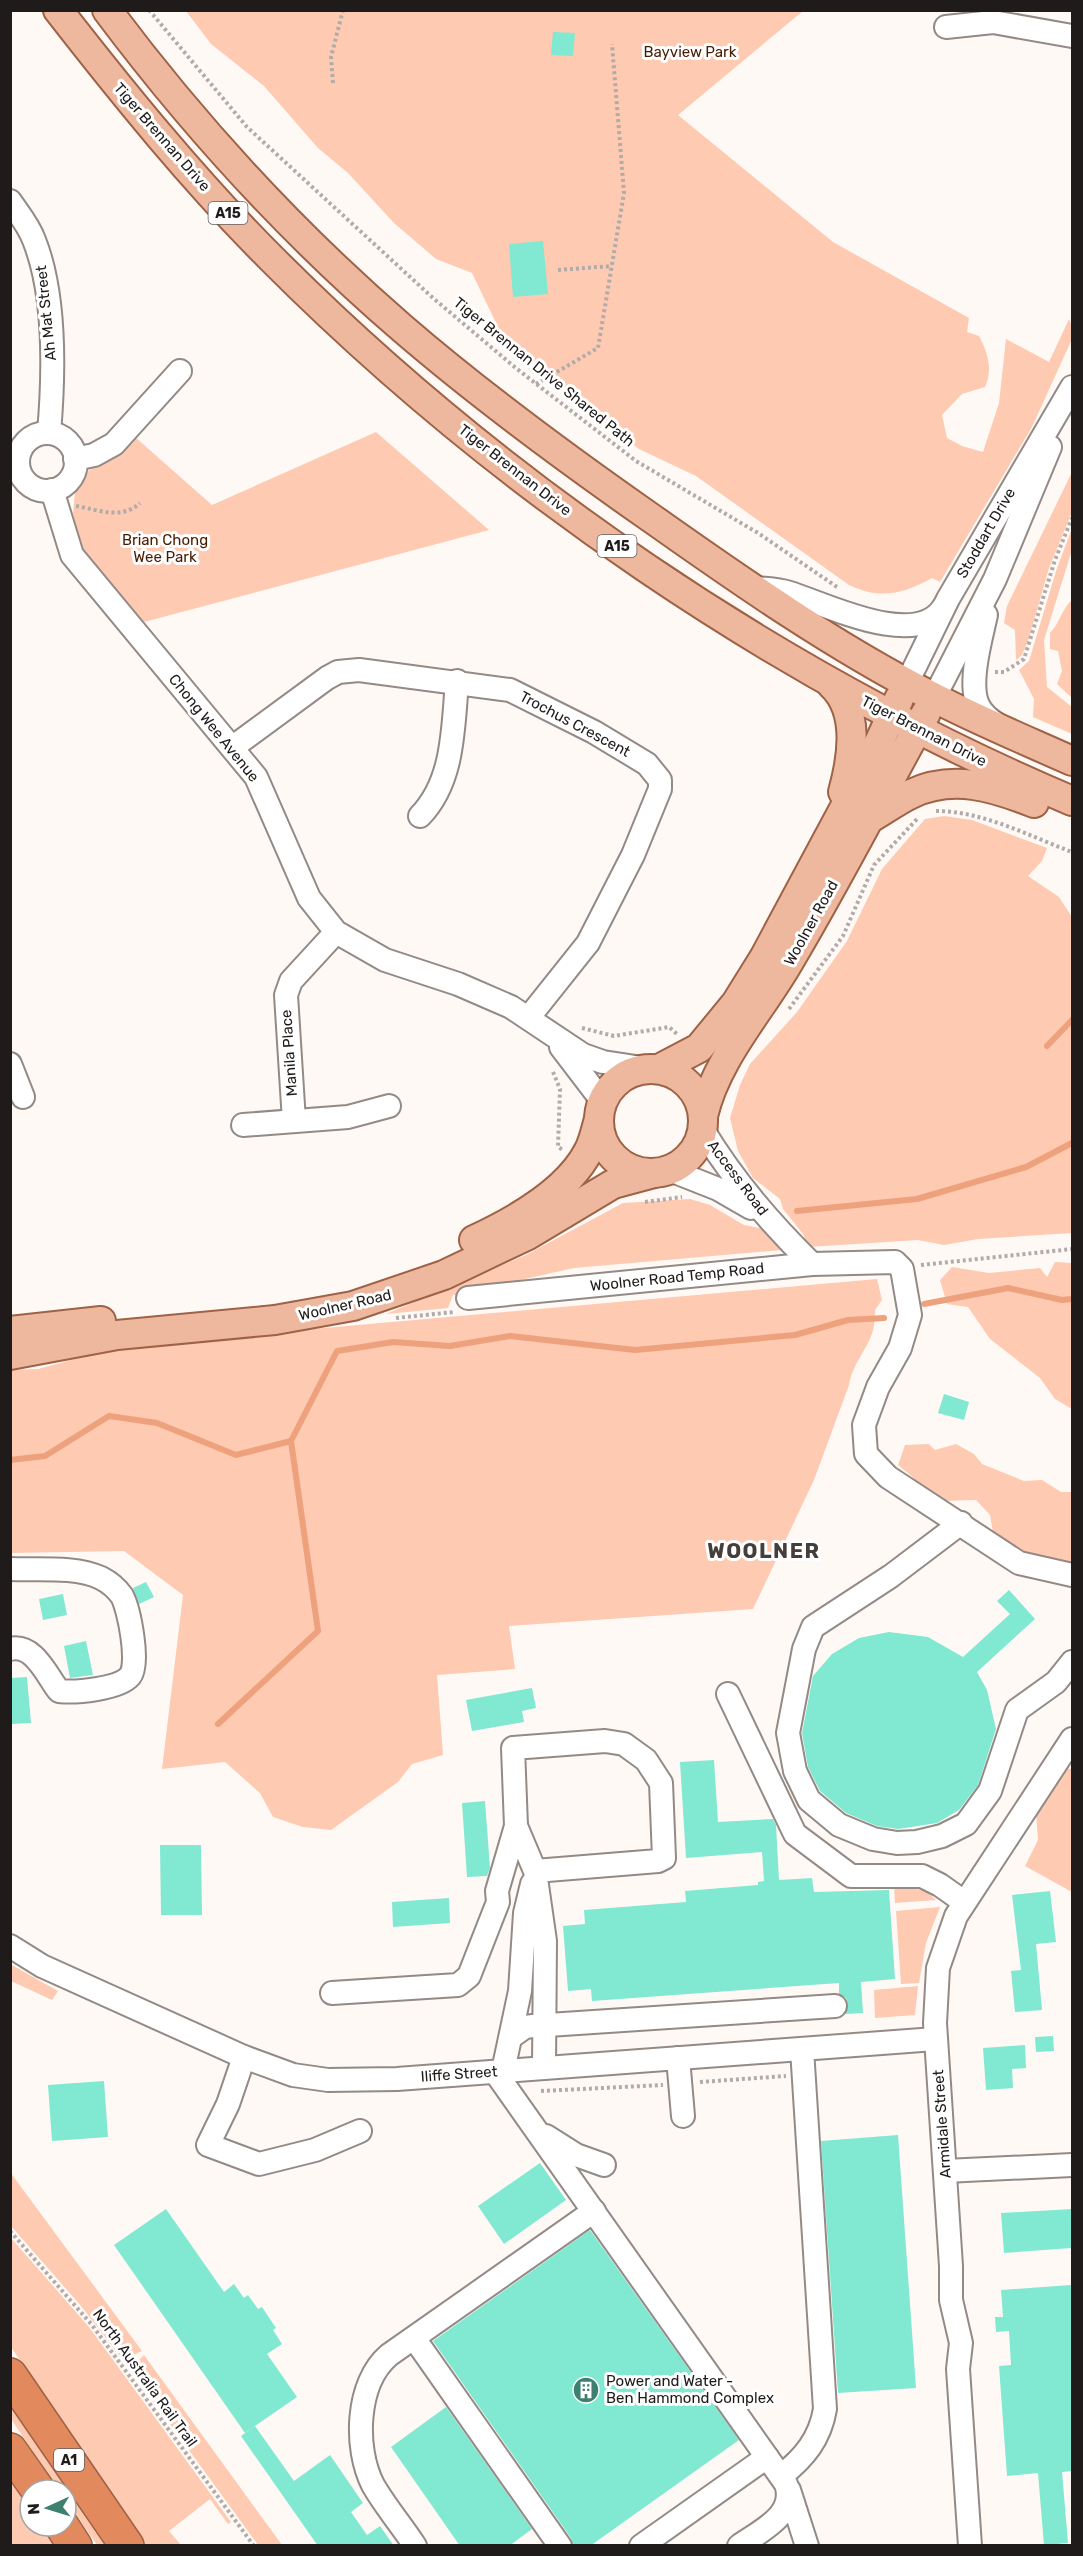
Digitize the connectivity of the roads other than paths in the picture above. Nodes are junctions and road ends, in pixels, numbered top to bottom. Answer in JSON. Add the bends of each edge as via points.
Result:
{"nodes":[{"id":1,"x":58,"y":10,"type":"edge"},
{"id":2,"x":107,"y":10,"type":"edge"},
{"id":3,"x":946,"y":27,"type":"dead end"},
{"id":4,"x":1072,"y":36,"type":"edge"},
{"id":5,"x":10,"y":201,"type":"edge"},
{"id":6,"x":180,"y":371,"type":"dead end"},
{"id":7,"x":1072,"y":387,"type":"edge"},
{"id":8,"x":1072,"y":393,"type":"edge"},
{"id":9,"x":49,"y":433,"type":"junction"},
{"id":10,"x":75,"y":459,"type":"junction"},
{"id":11,"x":14,"y":462,"type":"edge"},
{"id":12,"x":55,"y":499,"type":"junction"},
{"id":13,"x":995,"y":579,"type":"junction"},
{"id":14,"x":748,"y":587,"type":"junction"},
{"id":15,"x":948,"y":599,"type":"junction"},
{"id":16,"x":827,"y":680,"type":"junction"},
{"id":17,"x":457,"y":681,"type":"junction"},
{"id":18,"x":907,"y":683,"type":"junction"},
{"id":19,"x":934,"y":698,"type":"junction"},
{"id":20,"x":891,"y":716,"type":"junction"},
{"id":21,"x":917,"y":729,"type":"junction"},
{"id":22,"x":1010,"y":733,"type":"junction"},
{"id":23,"x":232,"y":747,"type":"junction"},
{"id":24,"x":1072,"y":761,"type":"edge"},
{"id":25,"x":1072,"y":801,"type":"edge"},
{"id":26,"x":1072,"y":814,"type":"edge"},
{"id":27,"x":420,"y":816,"type":"dead end"},
{"id":28,"x":837,"y":822,"type":"junction"},
{"id":29,"x":866,"y":822,"type":"junction"},
{"id":30,"x":336,"y":932,"type":"junction"},
{"id":31,"x":537,"y":1024,"type":"junction"},
{"id":32,"x":10,"y":1064,"type":"edge"},
{"id":33,"x":654,"y":1069,"type":"junction"},
{"id":34,"x":23,"y":1097,"type":"dead end"},
{"id":35,"x":389,"y":1106,"type":"dead end"},
{"id":36,"x":601,"y":1111,"type":"junction"},
{"id":37,"x":294,"y":1121,"type":"junction"},
{"id":38,"x":703,"y":1123,"type":"junction"},
{"id":39,"x":243,"y":1125,"type":"dead end"},
{"id":40,"x":662,"y":1172,"type":"junction"},
{"id":41,"x":774,"y":1225,"type":"junction"},
{"id":42,"x":812,"y":1264,"type":"junction"},
{"id":43,"x":468,"y":1298,"type":"dead end"},
{"id":44,"x":10,"y":1331,"type":"edge"},
{"id":45,"x":10,"y":1355,"type":"edge"},
{"id":46,"x":961,"y":1523,"type":"junction"},
{"id":47,"x":10,"y":1569,"type":"edge"},
{"id":48,"x":1072,"y":1575,"type":"edge"},
{"id":49,"x":10,"y":1649,"type":"edge"},
{"id":50,"x":1072,"y":1662,"type":"edge"},
{"id":51,"x":728,"y":1694,"type":"dead end"},
{"id":52,"x":1072,"y":1739,"type":"edge"},
{"id":53,"x":516,"y":1826,"type":"junction"},
{"id":54,"x":535,"y":1871,"type":"junction"},
{"id":55,"x":533,"y":1899,"type":"junction"},
{"id":56,"x":498,"y":1902,"type":"junction"},
{"id":57,"x":964,"y":1902,"type":"junction"},
{"id":58,"x":10,"y":1946,"type":"edge"},
{"id":59,"x":332,"y":1993,"type":"dead end"},
{"id":60,"x":835,"y":2006,"type":"dead end"},
{"id":61,"x":543,"y":2026,"type":"junction"},
{"id":62,"x":511,"y":2037,"type":"junction"},
{"id":63,"x":935,"y":2039,"type":"junction"},
{"id":64,"x":802,"y":2049,"type":"junction"},
{"id":65,"x":244,"y":2058,"type":"junction"},
{"id":66,"x":678,"y":2058,"type":"junction"},
{"id":67,"x":544,"y":2068,"type":"junction"},
{"id":68,"x":503,"y":2078,"type":"junction"},
{"id":69,"x":682,"y":2116,"type":"dead end"},
{"id":70,"x":533,"y":2126,"type":"junction"},
{"id":71,"x":360,"y":2131,"type":"dead end"},
{"id":72,"x":604,"y":2165,"type":"dead end"},
{"id":73,"x":1072,"y":2165,"type":"edge"},
{"id":74,"x":945,"y":2171,"type":"junction"},
{"id":75,"x":594,"y":2211,"type":"junction"},
{"id":76,"x":414,"y":2338,"type":"junction"},
{"id":77,"x":10,"y":2375,"type":"edge"},
{"id":78,"x":10,"y":2450,"type":"edge"},
{"id":79,"x":767,"y":2457,"type":"junction"},
{"id":80,"x":30,"y":2478,"type":"edge"},
{"id":81,"x":784,"y":2480,"type":"junction"},
{"id":82,"x":127,"y":2546,"type":"edge"},
{"id":83,"x":416,"y":2546,"type":"edge"},
{"id":84,"x":560,"y":2546,"type":"edge"},
{"id":85,"x":641,"y":2546,"type":"edge"},
{"id":86,"x":739,"y":2546,"type":"edge"},
{"id":87,"x":807,"y":2546,"type":"edge"},
{"id":88,"x":970,"y":2546,"type":"edge"}],
"edges":[{"from":1,"to":16,"type":"main road","name":"Tiger Brennan Drive","number":"A15","via":[[109,76],[214,197],[271,258],[411,388],[543,494],[707,609]]},
{"from":2,"to":14,"type":"main road","number":"A15","via":[[224,153],[402,327],[576,466]]},
{"from":3,"to":4,"type":"street","via":[[993,22]]},
{"from":5,"to":9,"type":"street","name":"Ah Mat Street","via":[[34,238],[44,276],[51,362]]},
{"from":6,"to":10,"type":"street","via":[[114,444],[94,455]]},
{"from":7,"to":15,"type":"street","name":"Stoddart Drive"},
{"from":8,"to":13,"type":"street","name":"Stoddart Drive"},
{"from":9,"to":10,"type":"street","via":[[64,438]]},
{"from":9,"to":11,"type":"street","via":[[36,435],[25,443]]},
{"from":10,"to":12,"type":"street","via":[[70,479]]},
{"from":11,"to":12,"type":"street","via":[[29,484]]},
{"from":12,"to":23,"type":"street","name":"Chong Wee Avenue","via":[[68,548],[77,562]]},
{"from":13,"to":19,"type":"street","name":"Stoddart Drive"},
{"from":13,"to":22,"type":"street","via":[[980,639],[976,697],[989,719]]},
{"from":14,"to":15,"type":"street","via":[[787,592],[856,617],[902,624],[932,619]]},
{"from":14,"to":18,"type":"main road","number":"A15"},
{"from":15,"to":18,"type":"street","name":"Stoddart Drive"},
{"from":16,"to":20,"type":"main road","name":"Tiger Brennan Drive","number":"A15"},
{"from":16,"to":28,"type":"main road","via":[[845,699],[850,717],[849,762]]},
{"from":17,"to":23,"type":"street","name":"Trochus Crescent","via":[[359,670],[338,672]]},
{"from":17,"to":27,"type":"street","via":[[444,780],[432,804]]},
{"from":17,"to":31,"type":"street","name":"Trochus Crescent","via":[[527,697],[638,758],[660,780],[656,802],[593,934]]},
{"from":18,"to":19,"type":"main road","number":"A15"},
{"from":18,"to":20,"type":"main road","name":"Woolner Road"},
{"from":19,"to":21,"type":"main road","name":"Woolner Road"},
{"from":19,"to":22,"type":"main road","number":"A15"},
{"from":20,"to":21,"type":"main road","name":"Tiger Brennan Drive","number":"A15"},
{"from":20,"to":28,"type":"main road","name":"Woolner Road"},
{"from":21,"to":25,"type":"main road","name":"Tiger Brennan Drive","number":"A15"},
{"from":21,"to":29,"type":"main road","name":"Woolner Road"},
{"from":22,"to":24,"type":"main road","number":"A15"},
{"from":23,"to":30,"type":"street","name":"Chong Wee Avenue","via":[[258,781],[309,898]]},
{"from":26,"to":29,"type":"main road","via":[[986,787],[945,784],[911,794]]},
{"from":28,"to":33,"type":"main road","name":"Woolner Road","via":[[764,958],[723,1021],[695,1051]]},
{"from":29,"to":38,"type":"main road","name":"Woolner Road","via":[[788,964],[724,1064],[711,1090]]},
{"from":30,"to":31,"type":"street","name":"Chong Wee Avenue","via":[[385,960],[487,995]]},
{"from":30,"to":37,"type":"street","name":"Manila Place","via":[[297,974],[286,995]]},
{"from":31,"to":33,"type":"street","name":"Chong Wee Avenue","via":[[572,1050],[592,1059]]},
{"from":31,"to":36,"type":"street","name":"Chong Wee Avenue","via":[[567,1053]]},
{"from":32,"to":34,"type":"street"},
{"from":33,"to":36,"type":"main road","via":[[636,1071],[617,1081]]},
{"from":33,"to":38,"type":"main road","via":[[677,1075],[690,1086],[699,1099]]},
{"from":35,"to":37,"type":"street","via":[[348,1117]]},
{"from":36,"to":40,"type":"main road","via":[[604,1142],[616,1160],[631,1169]]},
{"from":36,"to":44,"type":"main road","name":"Woolner Road","via":[[590,1149],[546,1197],[502,1226],[435,1258],[349,1288],[273,1304]]},
{"from":37,"to":39,"type":"street"},
{"from":38,"to":40,"type":"main road","via":[[693,1152],[683,1163]]},
{"from":38,"to":41,"type":"street","name":"Access Road","via":[[734,1178]]},
{"from":40,"to":41,"type":"street","name":"Access Road","via":[[706,1185],[743,1202]]},
{"from":40,"to":45,"type":"main road","name":"Woolner Road","via":[[613,1184],[528,1235],[444,1275],[352,1306],[275,1320],[117,1335]]},
{"from":41,"to":42,"type":"street","name":"Access Road"},
{"from":42,"to":43,"type":"street","name":"Woolner Road Temp Road"},
{"from":42,"to":46,"type":"street","name":"Woolner Road Temp Road","via":[[895,1265],[910,1315],[900,1348],[878,1387],[864,1425],[866,1454],[888,1477]]},
{"from":46,"to":48,"type":"street","via":[[1019,1563]]},
{"from":46,"to":50,"type":"street","via":[[813,1627],[804,1649],[788,1733],[795,1771],[809,1800],[838,1825],[889,1842],[917,1842],[966,1824],[990,1791],[1017,1710],[1056,1682]]},
{"from":47,"to":49,"type":"street","via":[[92,1575],[116,1588],[123,1598],[134,1667],[122,1682],[73,1693],[59,1691],[39,1661],[27,1651]]},
{"from":51,"to":57,"type":"street","via":[[795,1834],[851,1876],[922,1876]]},
{"from":52,"to":57,"type":"street","name":"Armidale Street"},
{"from":53,"to":54,"type":"street"},
{"from":53,"to":54,"type":"street","via":[[513,1748],[605,1741],[624,1744],[646,1760],[661,1783],[664,1858]]},
{"from":53,"to":56,"type":"street","via":[[499,1881]]},
{"from":54,"to":55,"type":"street"},
{"from":55,"to":56,"type":"street"},
{"from":55,"to":61,"type":"street","via":[[544,1941]]},
{"from":55,"to":62,"type":"street","via":[[522,1946],[520,1991]]},
{"from":56,"to":59,"type":"street","via":[[469,1976],[458,1985]]},
{"from":57,"to":63,"type":"street","name":"Armidale Street","via":[[949,1931],[938,1968]]},
{"from":58,"to":65,"type":"street","name":"Iliffe Street","via":[[42,1966]]},
{"from":60,"to":61,"type":"street"},
{"from":61,"to":62,"type":"street","via":[[525,2027]]},
{"from":61,"to":67,"type":"street"},
{"from":62,"to":68,"type":"street"},
{"from":63,"to":64,"type":"street","name":"Iliffe Street"},
{"from":63,"to":74,"type":"street","name":"Armidale Street"},
{"from":64,"to":66,"type":"street","name":"Iliffe Street"},
{"from":64,"to":81,"type":"street","via":[[825,2409],[810,2449]]},
{"from":65,"to":68,"type":"street","name":"Iliffe Street","via":[[294,2075],[328,2080]]},
{"from":65,"to":71,"type":"street","via":[[208,2145],[259,2164],[315,2150]]},
{"from":66,"to":67,"type":"street","name":"Iliffe Street"},
{"from":66,"to":69,"type":"street"},
{"from":67,"to":68,"type":"street","name":"Iliffe Street"},
{"from":68,"to":70,"type":"street"},
{"from":70,"to":72,"type":"street","via":[[564,2149]]},
{"from":70,"to":75,"type":"street"},
{"from":73,"to":74,"type":"street"},
{"from":74,"to":88,"type":"street","name":"Armidale Street","via":[[950,2295],[961,2338],[958,2369]]},
{"from":75,"to":76,"type":"street"},
{"from":75,"to":79,"type":"street"},
{"from":76,"to":83,"type":"street","via":[[375,2371],[366,2393],[362,2420],[373,2484]]},
{"from":76,"to":84,"type":"street"},
{"from":77,"to":82,"type":"highway","number":"A1"},
{"from":78,"to":80,"type":"highway"},
{"from":79,"to":81,"type":"street"},
{"from":79,"to":85,"type":"street"},
{"from":81,"to":86,"type":"street","via":[[788,2498],[782,2513]]},
{"from":81,"to":87,"type":"street"}]}
